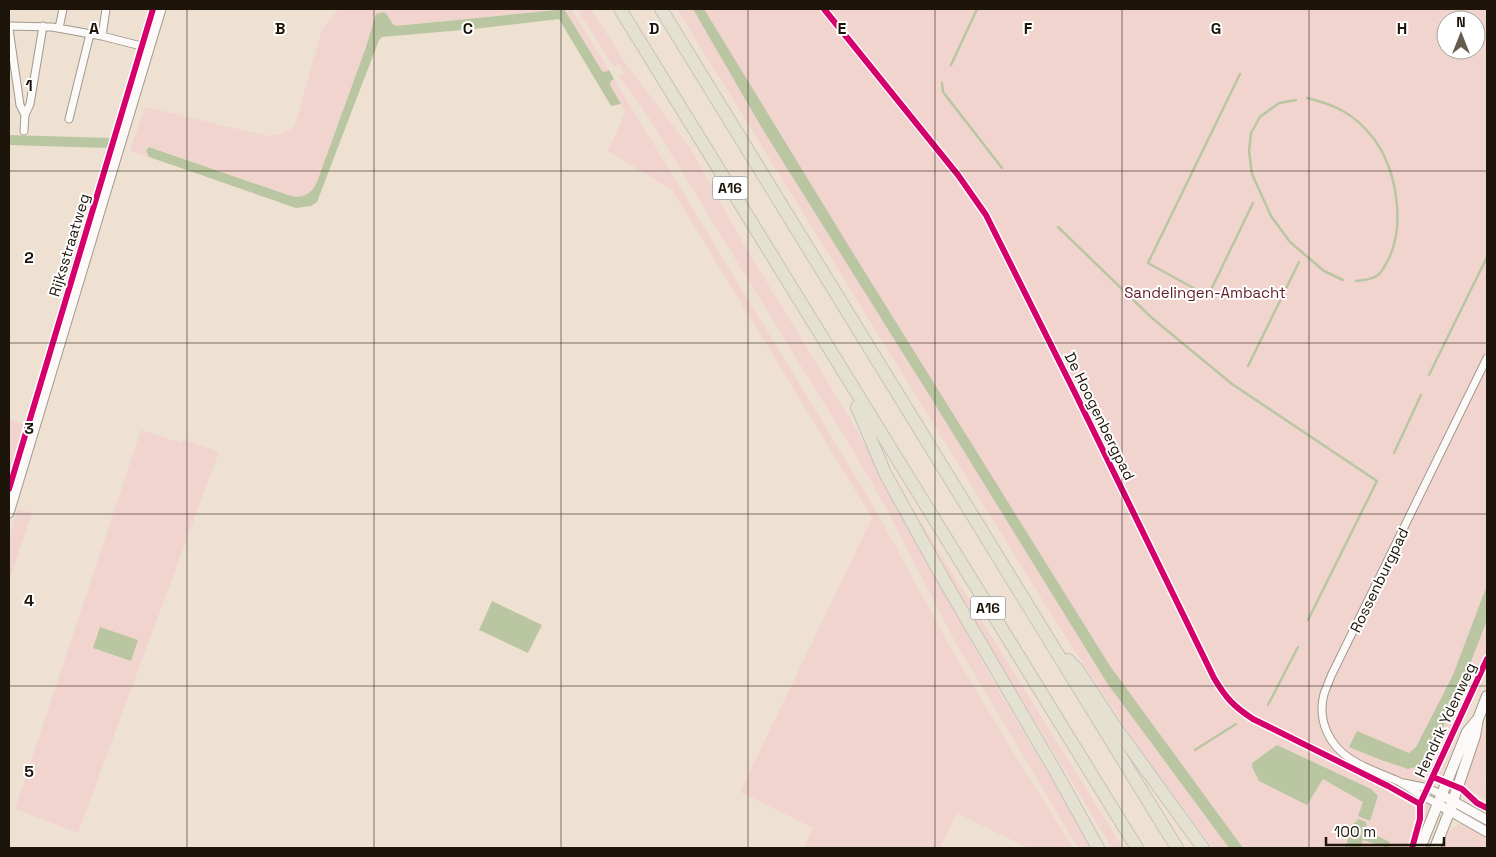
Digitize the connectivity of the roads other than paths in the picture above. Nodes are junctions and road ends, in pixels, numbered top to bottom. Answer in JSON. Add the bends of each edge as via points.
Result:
{"nodes":[{"id":1,"x":63,"y":9,"type":"edge"},
{"id":2,"x":106,"y":9,"type":"edge"},
{"id":3,"x":161,"y":9,"type":"edge"},
{"id":4,"x":620,"y":9,"type":"edge"},
{"id":5,"x":661,"y":9,"type":"edge"},
{"id":6,"x":43,"y":26,"type":"junction"},
{"id":7,"x":9,"y":28,"type":"edge"},
{"id":8,"x":59,"y":28,"type":"junction"},
{"id":9,"x":90,"y":34,"type":"junction"},
{"id":10,"x":102,"y":36,"type":"junction"},
{"id":11,"x":149,"y":48,"type":"junction"},
{"id":12,"x":24,"y":114,"type":"junction"},
{"id":13,"x":70,"y":120,"type":"dead end"},
{"id":14,"x":24,"y":131,"type":"dead end"},
{"id":15,"x":1487,"y":358,"type":"edge"},
{"id":16,"x":840,"y":368,"type":"junction"},
{"id":17,"x":9,"y":513,"type":"edge"},
{"id":18,"x":1053,"y":647,"type":"junction"},
{"id":19,"x":1487,"y":696,"type":"edge"},
{"id":20,"x":1478,"y":719,"type":"junction"},
{"id":21,"x":1057,"y":774,"type":"junction"},
{"id":22,"x":1391,"y":778,"type":"junction"},
{"id":23,"x":1388,"y":786,"type":"dead end"},
{"id":24,"x":1440,"y":799,"type":"junction"},
{"id":25,"x":1451,"y":806,"type":"junction"},
{"id":26,"x":1487,"y":820,"type":"edge"},
{"id":27,"x":1487,"y":832,"type":"edge"},
{"id":28,"x":1098,"y":848,"type":"edge"},
{"id":29,"x":1106,"y":848,"type":"edge"},
{"id":30,"x":1137,"y":848,"type":"edge"},
{"id":31,"x":1177,"y":848,"type":"edge"},
{"id":32,"x":1203,"y":848,"type":"edge"},
{"id":33,"x":1420,"y":848,"type":"edge"},
{"id":34,"x":1435,"y":848,"type":"edge"}],
"edges":[{"from":1,"to":8,"type":"street"},
{"from":2,"to":10,"type":"street"},
{"from":3,"to":11,"type":"street","name":"Rijksstraatweg"},
{"from":4,"to":16,"type":"highway","number":"A16"},
{"from":5,"to":18,"type":"highway","number":"A16"},
{"from":6,"to":7,"type":"street"},
{"from":6,"to":8,"type":"street"},
{"from":6,"to":12,"type":"street","via":[[30,104]]},
{"from":7,"to":12,"type":"street"},
{"from":8,"to":9,"type":"street"},
{"from":9,"to":10,"type":"street"},
{"from":9,"to":13,"type":"street"},
{"from":10,"to":11,"type":"street"},
{"from":11,"to":17,"type":"street","name":"Rijksstraatweg"},
{"from":12,"to":14,"type":"street"},
{"from":15,"to":22,"type":"street","name":"Rossenburgpad","via":[[1324,694],[1324,726],[1335,746],[1353,761]]},
{"from":16,"to":21,"type":"highway","number":"A16","via":[[885,472]]},
{"from":16,"to":30,"type":"highway","number":"A16"},
{"from":18,"to":31,"type":"highway","number":"A16"},
{"from":18,"to":32,"type":"highway","number":"A16","via":[[1077,669]]},
{"from":19,"to":20,"type":"main road","name":"Hendrik Ydenweg"},
{"from":20,"to":24,"type":"main road","name":"Hendrik Ydenweg","via":[[1467,732]]},
{"from":20,"to":25,"type":"main road","name":"Hendrik Ydenweg"},
{"from":21,"to":28,"type":"highway","number":"A16"},
{"from":21,"to":29,"type":"highway","number":"A16"},
{"from":22,"to":23,"type":"street"},
{"from":22,"to":24,"type":"street","name":"Rossenburgpad","via":[[1428,788]]},
{"from":24,"to":25,"type":"street"},
{"from":24,"to":33,"type":"main road","name":"Hendrik Ydenweg"},
{"from":25,"to":26,"type":"street"},
{"from":25,"to":27,"type":"street"},
{"from":25,"to":34,"type":"main road","name":"Hendrik Ydenweg"}]}
